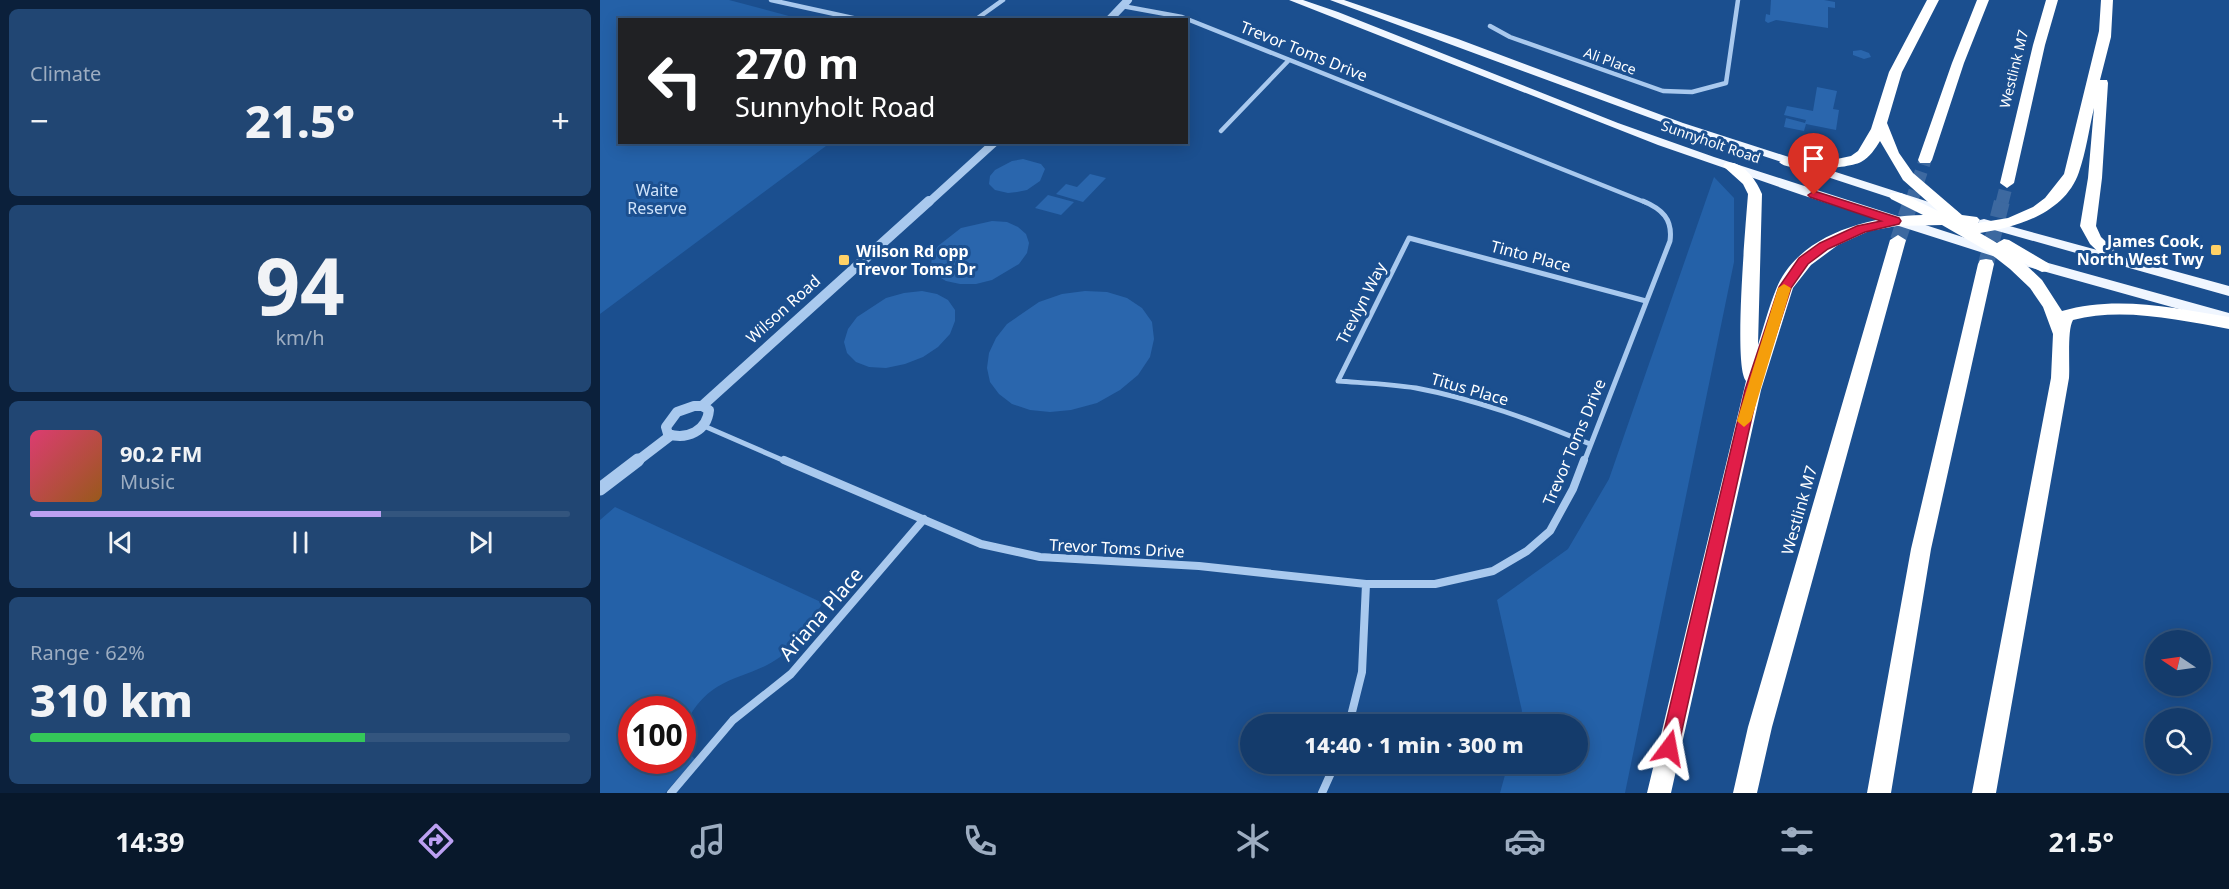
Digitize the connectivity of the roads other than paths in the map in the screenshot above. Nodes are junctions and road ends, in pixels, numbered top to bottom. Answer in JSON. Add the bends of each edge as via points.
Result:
{"nodes":[{"id":1,"x":771,"y":0,"type":"edge"},
{"id":2,"x":1003,"y":0,"type":"edge"},
{"id":3,"x":1128,"y":0,"type":"edge"},
{"id":4,"x":1294,"y":0,"type":"edge"},
{"id":5,"x":1335,"y":0,"type":"edge"},
{"id":6,"x":1738,"y":0,"type":"edge"},
{"id":7,"x":1933,"y":0,"type":"edge"},
{"id":8,"x":1983,"y":0,"type":"edge"},
{"id":9,"x":2052,"y":0,"type":"edge"},
{"id":10,"x":2107,"y":0,"type":"edge"},
{"id":11,"x":1122,"y":6,"type":"junction"},
{"id":12,"x":853,"y":18,"type":"edge"},
{"id":13,"x":978,"y":18,"type":"edge"},
{"id":14,"x":1111,"y":18,"type":"edge"},
{"id":15,"x":1184,"y":18,"type":"edge"},
{"id":16,"x":1188,"y":19,"type":"edge"},
{"id":17,"x":1490,"y":26,"type":"dead end"},
{"id":18,"x":2106,"y":27,"type":"junction"},
{"id":19,"x":1289,"y":60,"type":"junction"},
{"id":20,"x":1881,"y":124,"type":"junction"},
{"id":21,"x":1221,"y":131,"type":"dead end"},
{"id":22,"x":993,"y":144,"type":"edge"},
{"id":23,"x":1925,"y":160,"type":"tunnel mouth"},
{"id":24,"x":1786,"y":162,"type":"junction"},
{"id":25,"x":1730,"y":166,"type":"junction"},
{"id":26,"x":2007,"y":183,"type":"tunnel mouth"},
{"id":27,"x":1896,"y":196,"type":"joint"},
{"id":28,"x":1967,"y":222,"type":"junction"},
{"id":29,"x":1922,"y":229,"type":"junction"},
{"id":30,"x":1897,"y":231,"type":"junction"},
{"id":31,"x":1409,"y":238,"type":"joint"},
{"id":32,"x":1995,"y":260,"type":"junction"},
{"id":33,"x":2118,"y":261,"type":"junction"},
{"id":34,"x":2042,"y":267,"type":"junction"},
{"id":35,"x":2229,"y":291,"type":"edge"},
{"id":36,"x":1646,"y":301,"type":"junction"},
{"id":37,"x":2229,"y":321,"type":"edge"},
{"id":38,"x":2060,"y":327,"type":"junction"},
{"id":39,"x":1338,"y":381,"type":"joint"},
{"id":40,"x":1752,"y":390,"type":"junction"},
{"id":41,"x":702,"y":406,"type":"junction"},
{"id":42,"x":704,"y":426,"type":"junction"},
{"id":43,"x":670,"y":436,"type":"junction"},
{"id":44,"x":1590,"y":444,"type":"junction"},
{"id":45,"x":600,"y":489,"type":"edge"},
{"id":46,"x":924,"y":519,"type":"junction"},
{"id":47,"x":1366,"y":584,"type":"junction"},
{"id":48,"x":1353,"y":714,"type":"edge"},
{"id":49,"x":1331,"y":774,"type":"edge"},
{"id":50,"x":671,"y":793,"type":"edge"},
{"id":51,"x":1322,"y":793,"type":"edge"},
{"id":52,"x":1659,"y":793,"type":"edge"},
{"id":53,"x":1745,"y":793,"type":"edge"},
{"id":54,"x":1879,"y":793,"type":"edge"},
{"id":55,"x":1983,"y":793,"type":"edge"}],
"edges":[{"from":1,"to":12,"type":"street"},
{"from":2,"to":13,"type":"street"},
{"from":3,"to":11,"type":"street"},
{"from":4,"to":25,"type":"main road","name":"Sunnyholt Road"},
{"from":5,"to":24,"type":"main road","name":"Sunnyholt Road"},
{"from":6,"to":17,"type":"street","name":"Ali Place","via":[[1726,83],[1692,92],[1663,91],[1510,37]]},
{"from":7,"to":20,"type":"highway","via":[[1891,81]]},
{"from":8,"to":23,"type":"highway"},
{"from":9,"to":26,"type":"highway","name":"Westlink M7"},
{"from":10,"to":18,"type":"highway"},
{"from":11,"to":14,"type":"street"},
{"from":11,"to":15,"type":"street","name":"Trevor Toms Drive"},
{"from":16,"to":19,"type":"street","name":"Trevor Toms Drive"},
{"from":18,"to":28,"type":"highway","via":[[2071,174],[2061,190],[2047,205],[2008,224]]},
{"from":18,"to":33,"type":"highway","via":[[2088,226],[2095,240]]},
{"from":19,"to":21,"type":"street"},
{"from":19,"to":36,"type":"street","name":"Trevor Toms Drive","via":[[1658,207],[1672,229]]},
{"from":20,"to":24,"type":"highway","via":[[1862,155],[1849,161]]},
{"from":20,"to":28,"type":"highway","via":[[1897,165],[1908,178]]},
{"from":22,"to":41,"type":"street","name":"Wilson Road"},
{"from":24,"to":27,"type":"main road","name":"Sunnyholt Road"},
{"from":25,"to":30,"type":"main road","name":"Sunnyholt Road"},
{"from":25,"to":40,"type":"highway","via":[[1752,184],[1755,194],[1749,338]]},
{"from":27,"to":28,"type":"highway"},
{"from":28,"to":29,"type":"highway"},
{"from":28,"to":30,"type":"highway"},
{"from":28,"to":32,"type":"highway"},
{"from":28,"to":33,"type":"main road"},
{"from":28,"to":34,"type":"highway"},
{"from":29,"to":30,"type":"main road","name":"Sunnyholt Road"},
{"from":29,"to":32,"type":"main road","name":"Sunnyholt Road"},
{"from":30,"to":40,"type":"highway","via":[[1861,229],[1824,246],[1797,268],[1785,287]]},
{"from":30,"to":53,"type":"highway","name":"Westlink M7"},
{"from":31,"to":36,"type":"street","name":"Tinto Place"},
{"from":31,"to":39,"type":"street","name":"Trevlyn Way"},
{"from":32,"to":34,"type":"main road","name":"Sunnyholt Road"},
{"from":32,"to":38,"type":"highway","via":[[2028,276],[2054,311]]},
{"from":32,"to":54,"type":"highway","via":[[1921,549]]},
{"from":33,"to":35,"type":"main road"},
{"from":34,"to":37,"type":"main road","name":"Sunnyholt Road"},
{"from":36,"to":44,"type":"street","name":"Trevor Toms Drive"},
{"from":37,"to":38,"type":"highway","via":[[2123,310],[2086,311],[2067,316]]},
{"from":38,"to":55,"type":"highway","via":[[2060,378],[2044,477]]},
{"from":39,"to":44,"type":"street","name":"Titus Place","via":[[1428,391],[1551,427]]},
{"from":40,"to":52,"type":"highway"},
{"from":41,"to":42,"type":"street","via":[[710,413]]},
{"from":41,"to":43,"type":"street","via":[[690,406],[674,415],[666,427]]},
{"from":42,"to":43,"type":"street","via":[[685,436]]},
{"from":42,"to":46,"type":"street","name":"Trevor Toms Drive"},
{"from":43,"to":45,"type":"street"},
{"from":44,"to":47,"type":"street","name":"Trevor Toms Drive","via":[[1573,489],[1550,531],[1527,551],[1493,571],[1435,584]]},
{"from":46,"to":47,"type":"street","name":"Trevor Toms Drive","via":[[981,544],[1040,558],[1199,566]]},
{"from":46,"to":50,"type":"street","name":"Ariana Place","via":[[791,674],[733,720]]},
{"from":47,"to":48,"type":"street","via":[[1365,651]]},
{"from":49,"to":51,"type":"street"}]}
